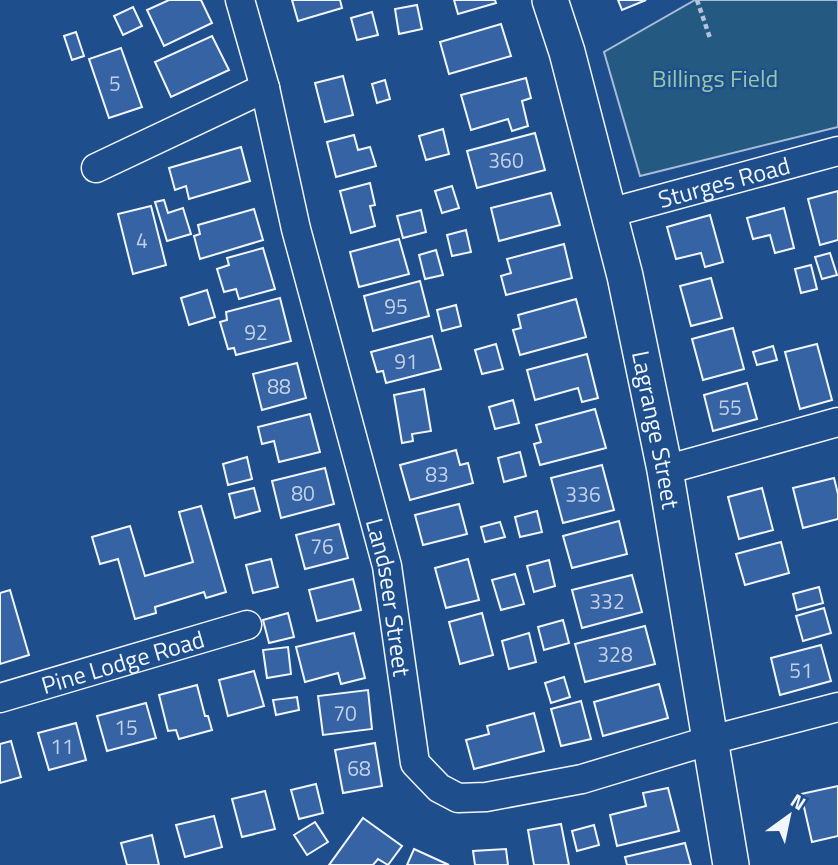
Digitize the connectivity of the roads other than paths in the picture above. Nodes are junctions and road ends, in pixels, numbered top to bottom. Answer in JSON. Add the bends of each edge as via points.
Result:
{"nodes":[{"id":1,"x":240,"y":0,"type":"edge"},
{"id":2,"x":550,"y":0,"type":"edge"},
{"id":3,"x":265,"y":88,"type":"junction"},
{"id":4,"x":838,"y":151,"type":"edge"},
{"id":5,"x":96,"y":168,"type":"dead end"},
{"id":6,"x":609,"y":213,"type":"junction"},
{"id":7,"x":838,"y":422,"type":"edge"},
{"id":8,"x":665,"y":470,"type":"junction"},
{"id":9,"x":247,"y":625,"type":"dead end"},
{"id":10,"x":0,"y":698,"type":"edge"},
{"id":11,"x":838,"y":707,"type":"edge"},
{"id":12,"x":711,"y":740,"type":"junction"},
{"id":13,"x":731,"y":865,"type":"edge"}],
"edges":[{"from":1,"to":3,"type":"street","name":"Landseer Street"},
{"from":2,"to":6,"type":"main road","name":"Lagrange Street"},
{"from":3,"to":5,"type":"street"},
{"from":3,"to":12,"type":"street","name":"Landseer Street","via":[[296,229],[387,566],[415,763],[439,788],[458,798],[486,797],[582,779]]},
{"from":4,"to":6,"type":"street","name":"Sturges Road"},
{"from":6,"to":8,"type":"main road","name":"Lagrange Street"},
{"from":7,"to":8,"type":"street"},
{"from":8,"to":12,"type":"main road","name":"Lagrange Street"},
{"from":9,"to":10,"type":"street","name":"Pine Lodge Road"},
{"from":11,"to":12,"type":"street","name":"Landseer Street"},
{"from":12,"to":13,"type":"main road","name":"Lagrange Street"}]}
